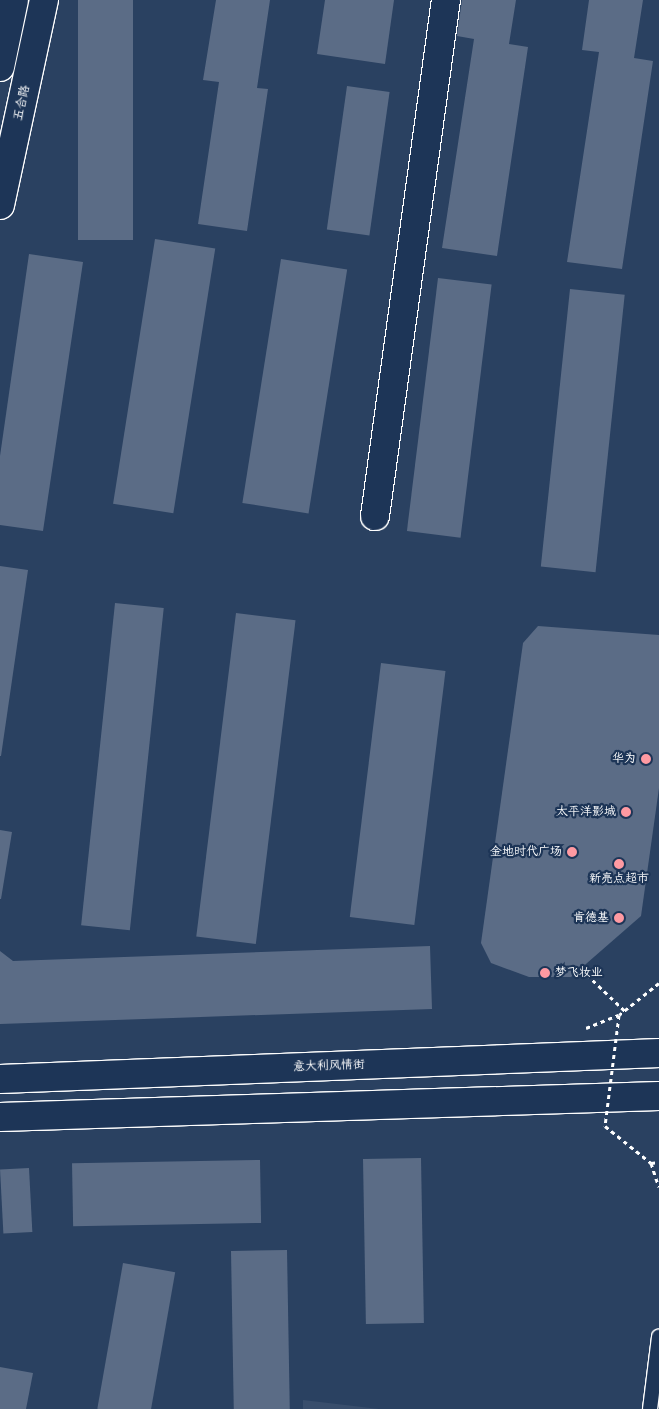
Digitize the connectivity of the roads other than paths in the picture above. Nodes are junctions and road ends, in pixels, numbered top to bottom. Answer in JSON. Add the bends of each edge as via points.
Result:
{"nodes":[{"id":1,"x":14,"y":0,"type":"edge"},
{"id":2,"x":44,"y":0,"type":"edge"},
{"id":3,"x":446,"y":0,"type":"edge"},
{"id":4,"x":0,"y":67,"type":"edge"},
{"id":5,"x":0,"y":206,"type":"edge"},
{"id":6,"x":375,"y":516,"type":"dead end"},
{"id":7,"x":659,"y":1053,"type":"edge"},
{"id":8,"x":0,"y":1079,"type":"edge"},
{"id":9,"x":659,"y":1096,"type":"edge"},
{"id":10,"x":0,"y":1117,"type":"edge"},
{"id":11,"x":659,"y":1337,"type":"edge"},
{"id":12,"x":650,"y":1409,"type":"edge"}],
"edges":[{"from":1,"to":4,"type":"street"},
{"from":2,"to":5,"type":"street","name":"五合路"},
{"from":3,"to":6,"type":"street"},
{"from":7,"to":8,"type":"street","name":"意大利风情街"},
{"from":9,"to":10,"type":"street"},
{"from":11,"to":12,"type":"lane"}]}
